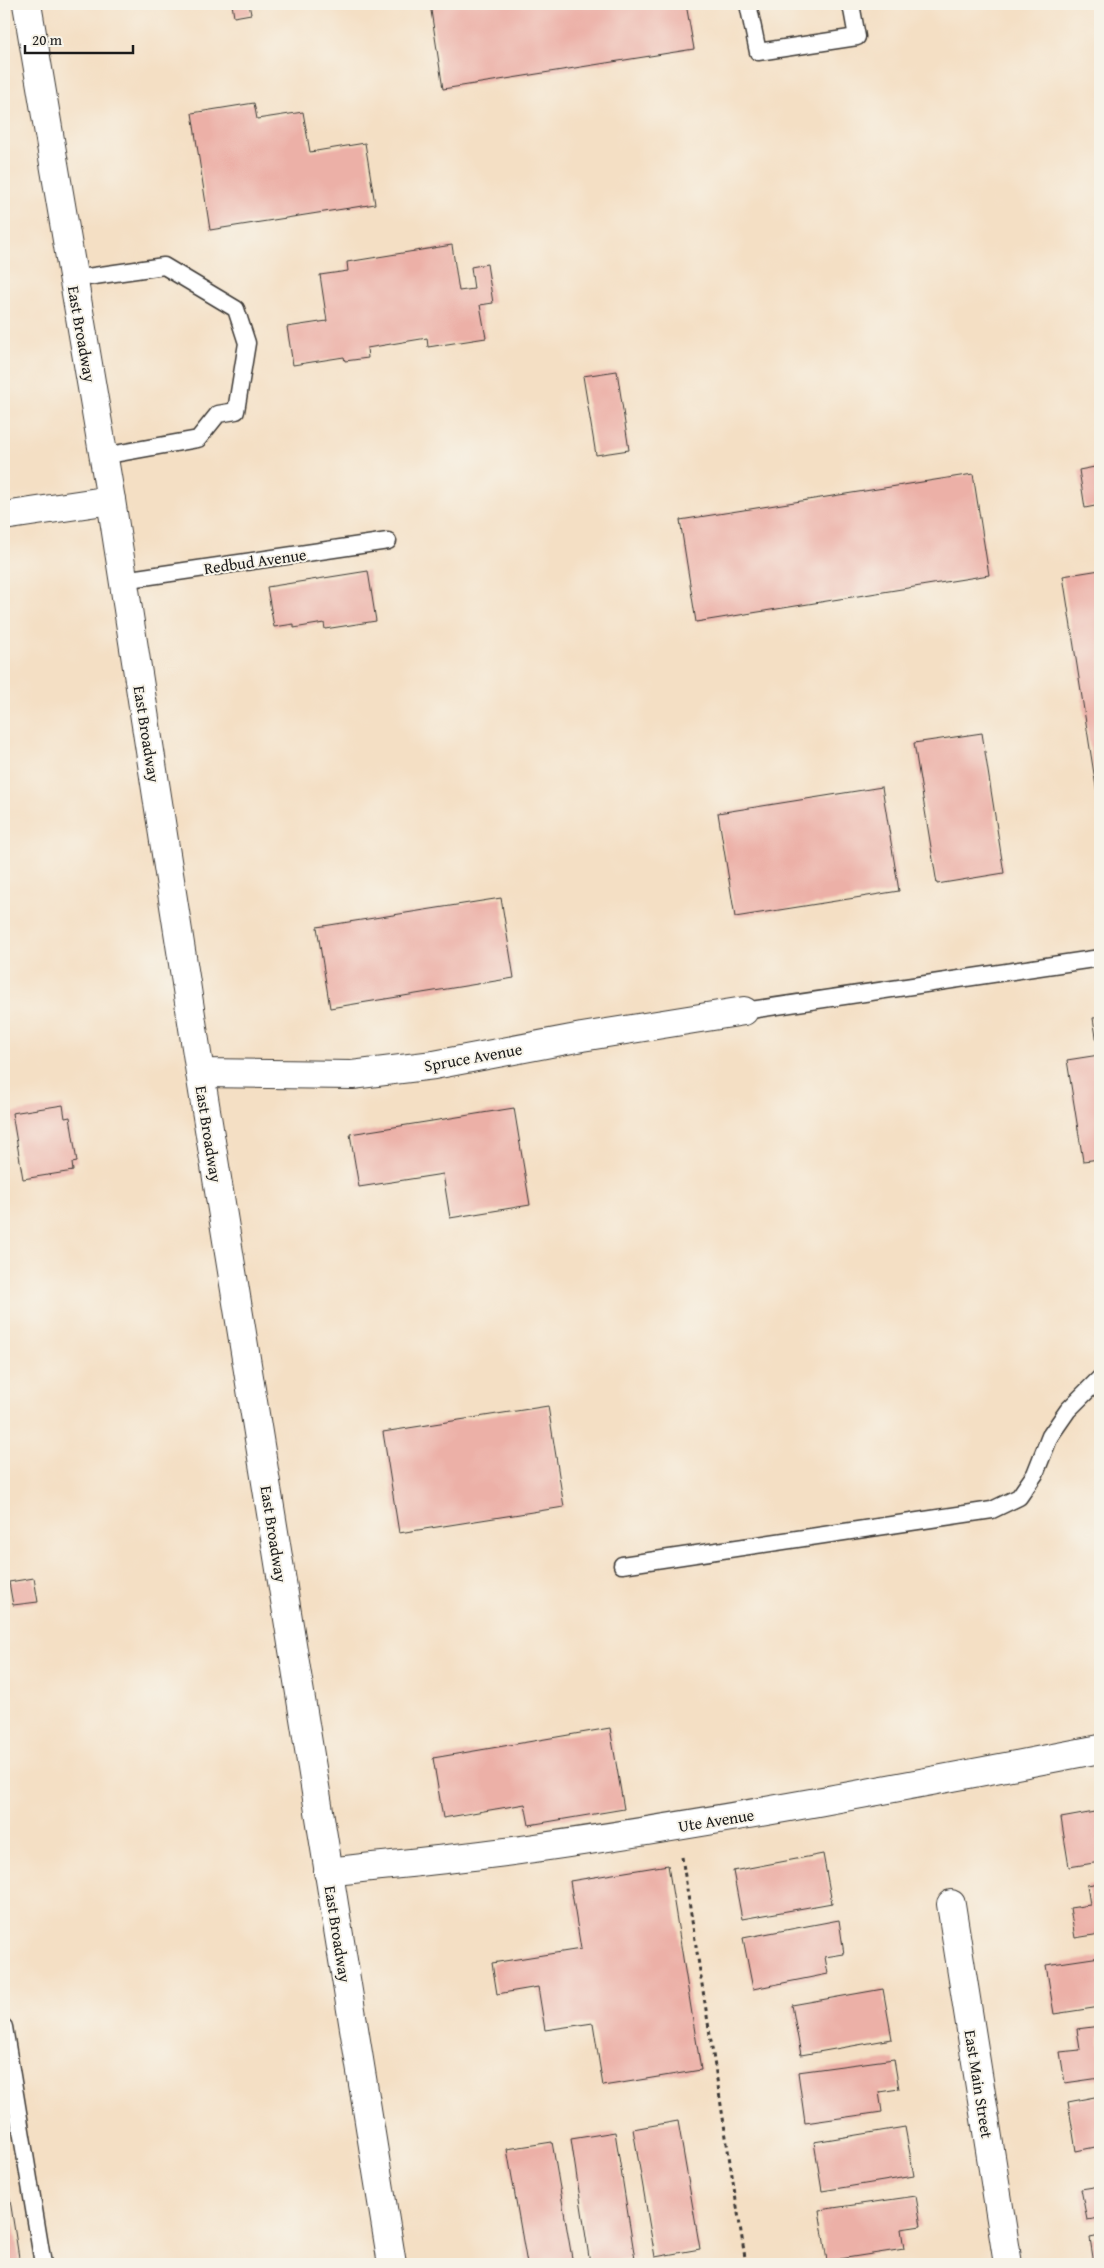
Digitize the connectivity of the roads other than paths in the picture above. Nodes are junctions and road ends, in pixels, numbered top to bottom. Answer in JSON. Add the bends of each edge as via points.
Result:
{"nodes":[{"id":1,"x":27,"y":4,"type":"edge"},
{"id":2,"x":748,"y":4,"type":"edge"},
{"id":3,"x":851,"y":4,"type":"edge"},
{"id":4,"x":73,"y":279,"type":"junction"},
{"id":5,"x":103,"y":456,"type":"junction"},
{"id":6,"x":110,"y":500,"type":"junction"},
{"id":7,"x":4,"y":516,"type":"edge"},
{"id":8,"x":388,"y":541,"type":"dead end"},
{"id":9,"x":123,"y":580,"type":"junction"},
{"id":10,"x":1100,"y":958,"type":"edge"},
{"id":11,"x":744,"y":1010,"type":"joint"},
{"id":12,"x":200,"y":1073,"type":"junction"},
{"id":13,"x":1100,"y":1378,"type":"edge"},
{"id":14,"x":622,"y":1565,"type":"dead end"},
{"id":15,"x":1100,"y":1749,"type":"edge"},
{"id":16,"x":328,"y":1872,"type":"junction"},
{"id":17,"x":951,"y":1904,"type":"dead end"},
{"id":18,"x":4,"y":2027,"type":"edge"},
{"id":19,"x":43,"y":2264,"type":"edge"},
{"id":20,"x":392,"y":2264,"type":"edge"},
{"id":21,"x":1008,"y":2264,"type":"edge"}],
"edges":[{"from":1,"to":4,"type":"main road","name":"East Broadway"},
{"from":2,"to":3,"type":"lane","via":[[758,52],[857,36]]},
{"from":4,"to":5,"type":"main road","name":"East Broadway"},
{"from":4,"to":5,"type":"lane","via":[[164,266],[236,308],[247,343],[236,410],[218,414],[198,439]]},
{"from":5,"to":6,"type":"main road","name":"East Broadway"},
{"from":6,"to":7,"type":"main road"},
{"from":6,"to":9,"type":"main road","name":"East Broadway"},
{"from":8,"to":9,"type":"lane","name":"Redbud Avenue"},
{"from":9,"to":12,"type":"main road","name":"East Broadway"},
{"from":10,"to":11,"type":"lane"},
{"from":11,"to":12,"type":"main road","name":"Spruce Avenue","via":[[425,1066],[352,1075]]},
{"from":12,"to":16,"type":"main road","name":"East Broadway"},
{"from":13,"to":14,"type":"lane","via":[[1063,1417],[1050,1436],[1035,1474],[1019,1497],[992,1510]]},
{"from":15,"to":16,"type":"main road","name":"Ute Avenue","via":[[677,1827]]},
{"from":16,"to":20,"type":"main road","name":"East Broadway"},
{"from":17,"to":21,"type":"main road","name":"East Main Street"},
{"from":18,"to":19,"type":"lane"}]}
